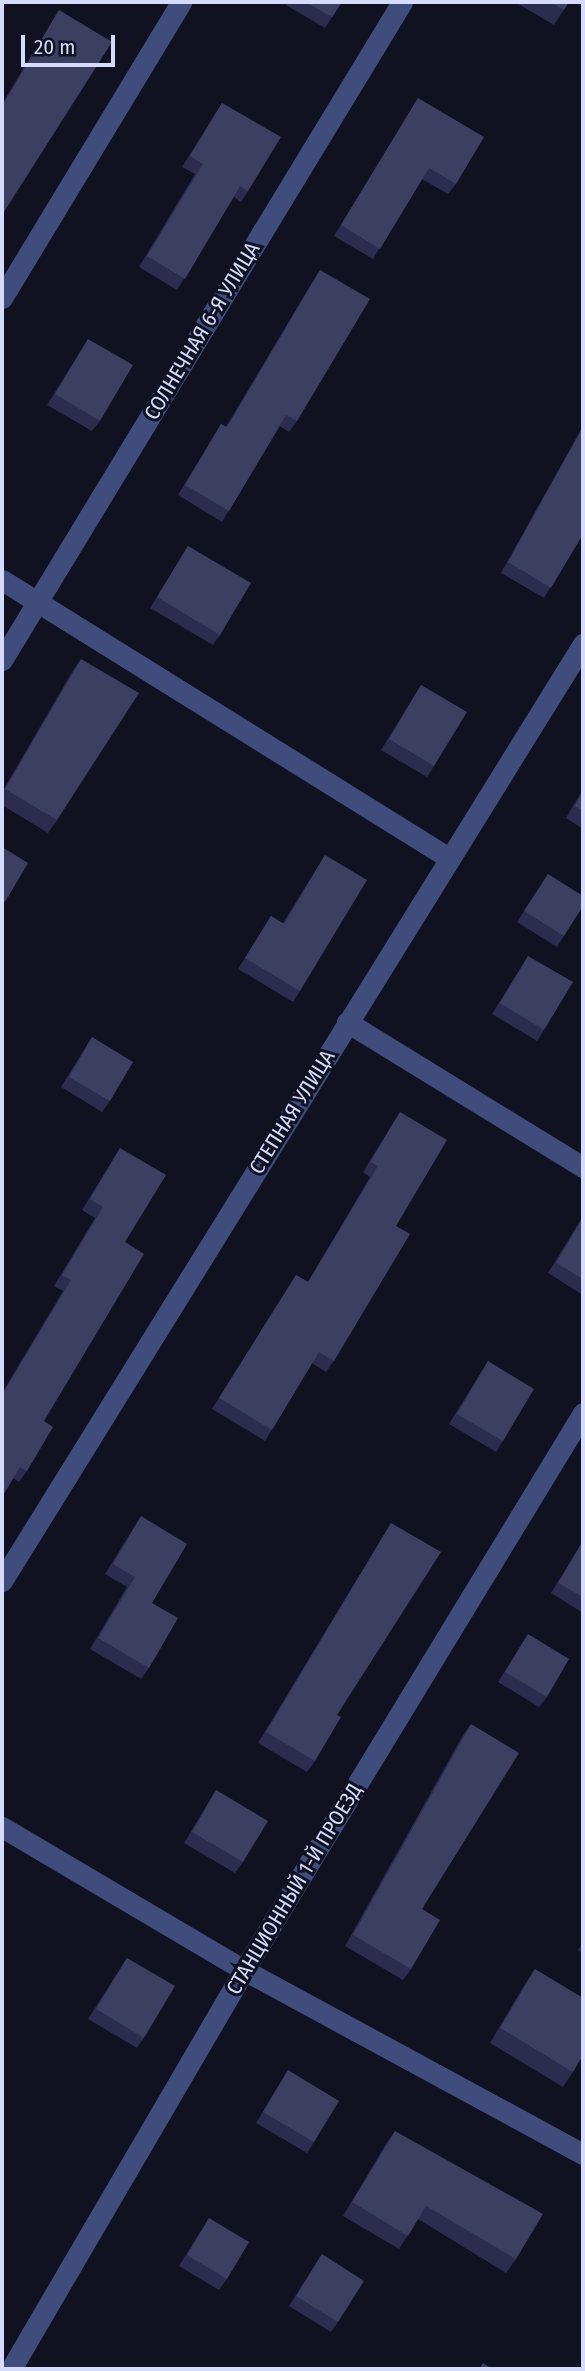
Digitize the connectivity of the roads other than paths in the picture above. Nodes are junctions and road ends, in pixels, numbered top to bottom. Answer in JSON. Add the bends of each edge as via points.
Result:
{"nodes":[{"id":1,"x":181,"y":2,"type":"edge"},
{"id":2,"x":402,"y":2,"type":"edge"},
{"id":3,"x":2,"y":298,"type":"edge"},
{"id":4,"x":2,"y":580,"type":"edge"},
{"id":5,"x":37,"y":602,"type":"junction"},
{"id":6,"x":583,"y":645,"type":"edge"},
{"id":7,"x":2,"y":660,"type":"edge"},
{"id":8,"x":449,"y":858,"type":"junction"},
{"id":9,"x":347,"y":1022,"type":"junction"},
{"id":10,"x":583,"y":1167,"type":"edge"},
{"id":11,"x":583,"y":1413,"type":"edge"},
{"id":12,"x":2,"y":1581,"type":"edge"},
{"id":13,"x":2,"y":1827,"type":"edge"},
{"id":14,"x":244,"y":1970,"type":"junction"},
{"id":15,"x":582,"y":2150,"type":"edge"},
{"id":16,"x":11,"y":2369,"type":"edge"}],
"edges":[{"from":1,"to":3,"type":"street"},
{"from":2,"to":5,"type":"street","name":"СОЛНЕЧНАЯ 6-Я УЛИЦА"},
{"from":4,"to":5,"type":"street"},
{"from":5,"to":7,"type":"street","name":"СОЛНЕЧНАЯ 6-Я УЛИЦА"},
{"from":5,"to":8,"type":"street"},
{"from":6,"to":8,"type":"street","name":"СТЕПНАЯ УЛИЦА"},
{"from":8,"to":9,"type":"street","name":"СТЕПНАЯ УЛИЦА"},
{"from":9,"to":10,"type":"street"},
{"from":9,"to":12,"type":"street","name":"СТЕПНАЯ УЛИЦА"},
{"from":11,"to":14,"type":"street","name":"СТАНЦИОННЫЙ 1-Й ПРОЕЗД"},
{"from":13,"to":14,"type":"street"},
{"from":14,"to":15,"type":"street"},
{"from":14,"to":16,"type":"street","name":"СТАНЦИОННЫЙ 1-Й ПРОЕЗД"}]}
